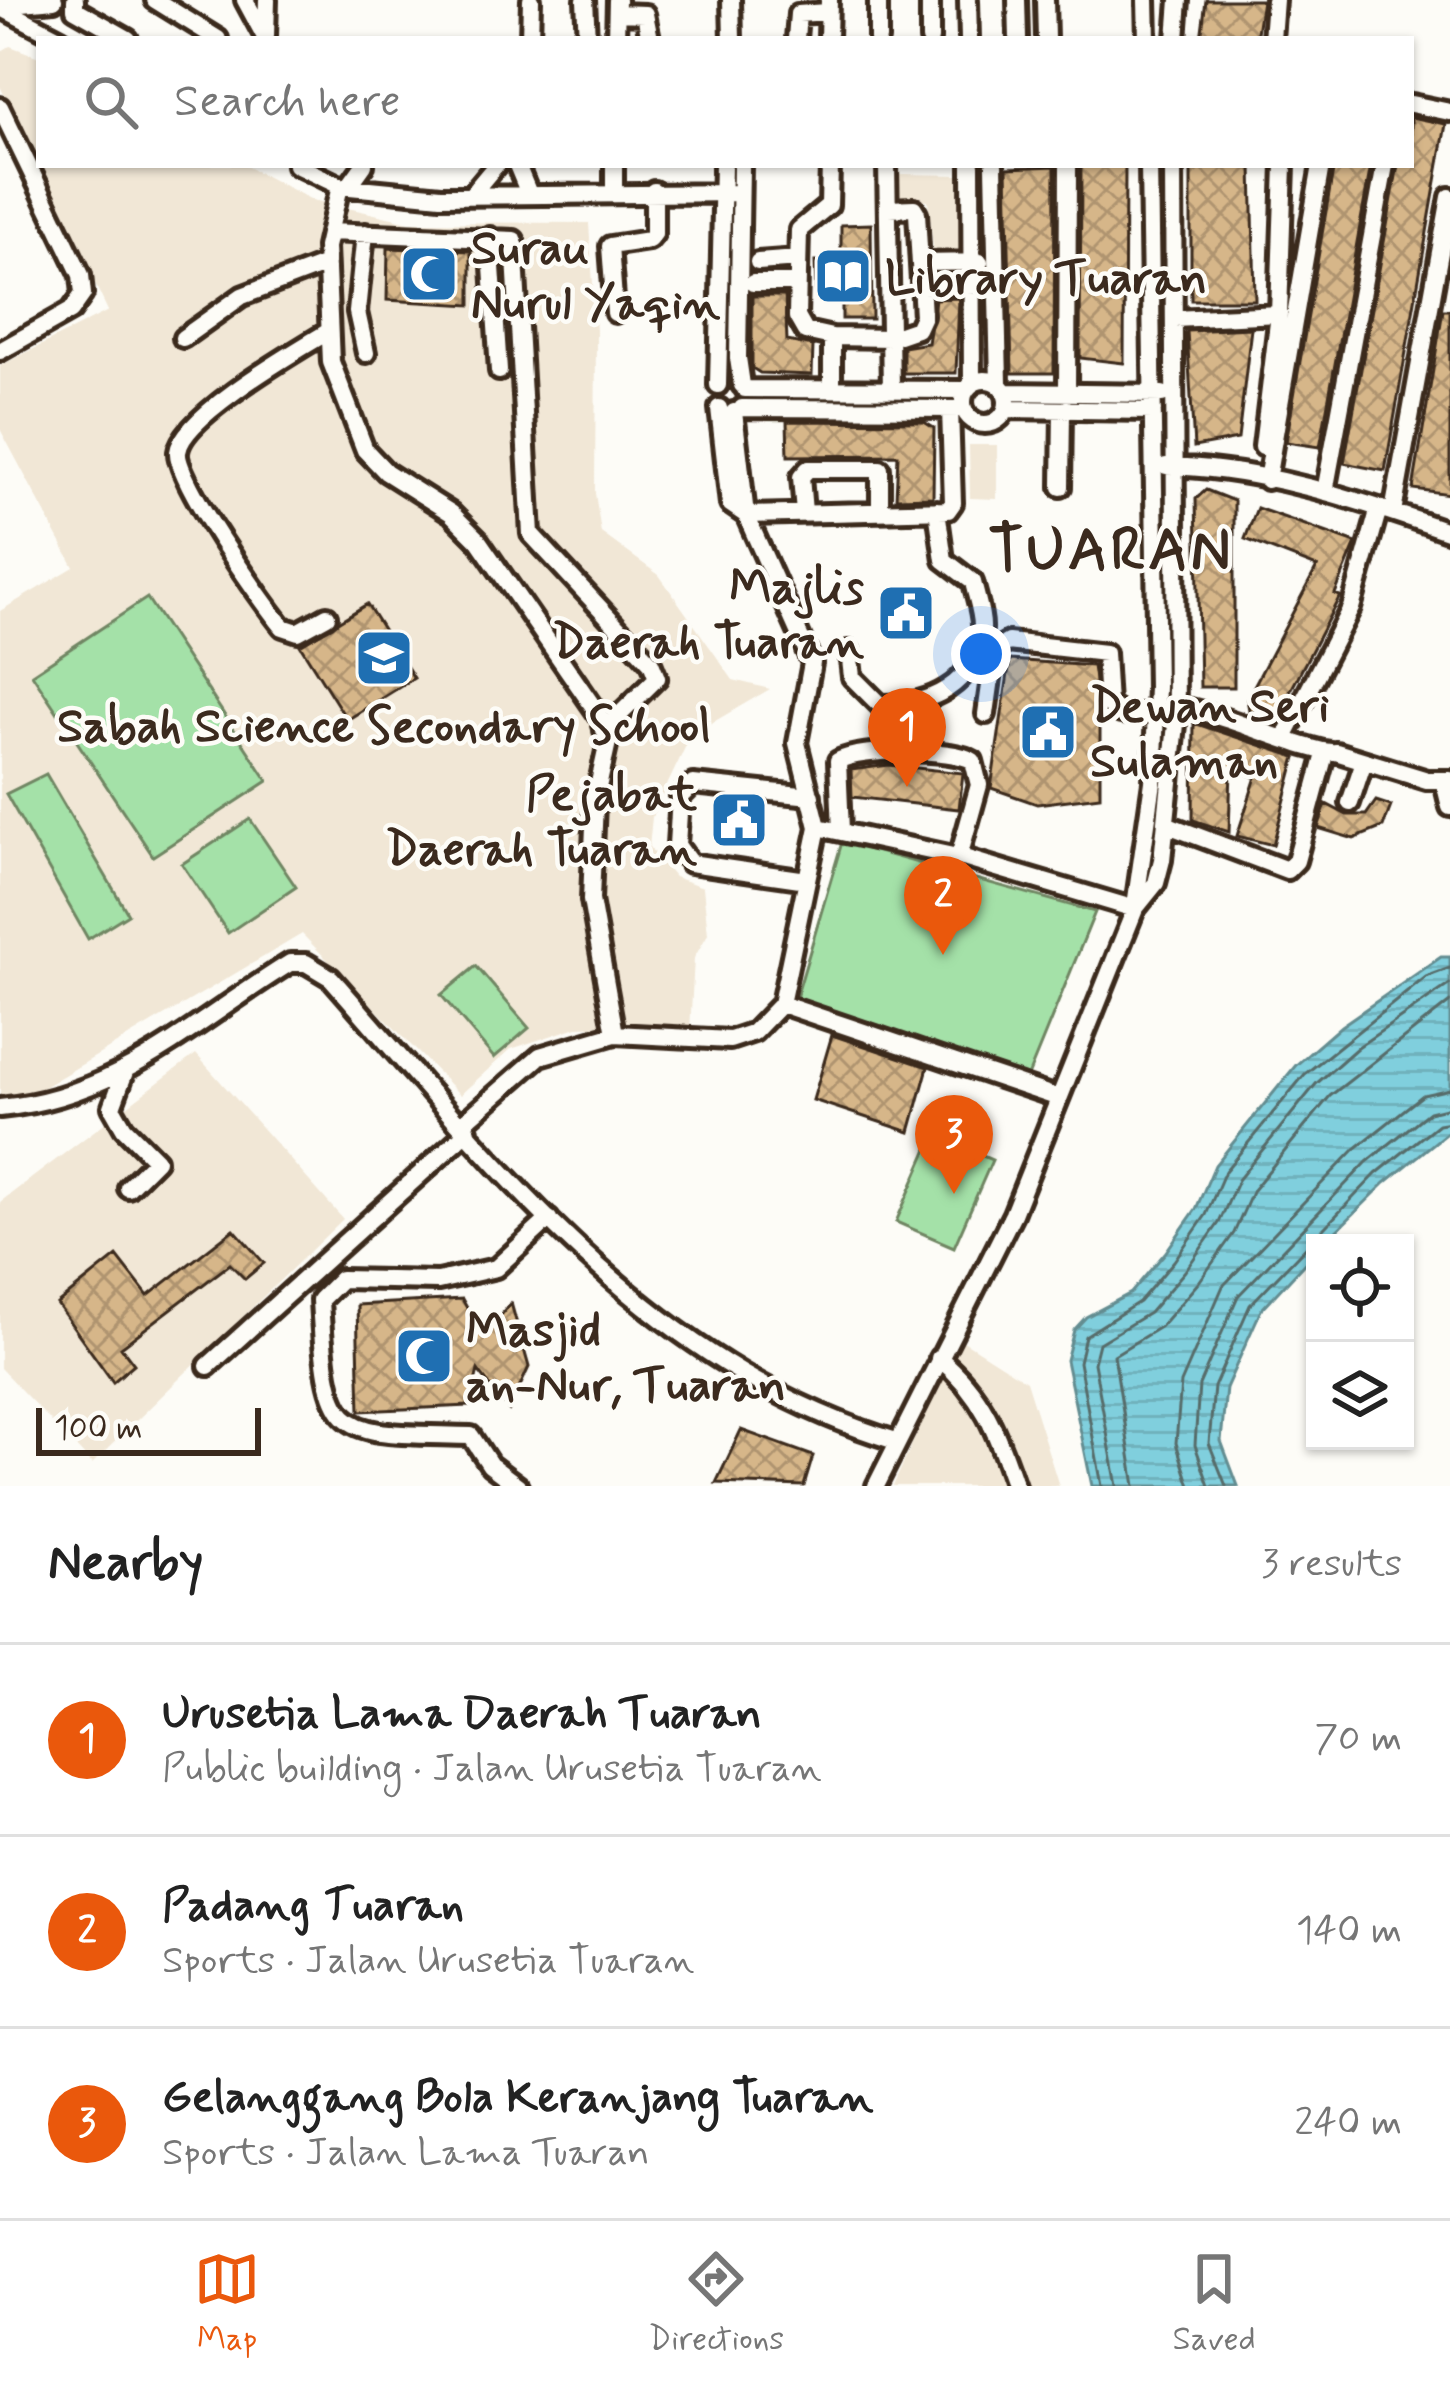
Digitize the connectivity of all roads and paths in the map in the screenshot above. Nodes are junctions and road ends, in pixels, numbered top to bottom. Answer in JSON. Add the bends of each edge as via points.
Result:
{"nodes":[{"id":1,"x":54,"y":0,"type":"edge"},
{"id":2,"x":75,"y":0,"type":"edge"},
{"id":3,"x":154,"y":0,"type":"edge"},
{"id":4,"x":267,"y":0,"type":"edge"},
{"id":5,"x":531,"y":0,"type":"edge"},
{"id":6,"x":585,"y":0,"type":"edge"},
{"id":7,"x":731,"y":0,"type":"edge"},
{"id":8,"x":878,"y":0,"type":"edge"},
{"id":9,"x":930,"y":0,"type":"edge"},
{"id":10,"x":968,"y":0,"type":"edge"},
{"id":11,"x":1017,"y":0,"type":"edge"},
{"id":12,"x":1046,"y":0,"type":"edge"},
{"id":13,"x":1146,"y":0,"type":"edge"},
{"id":14,"x":1180,"y":0,"type":"edge"},
{"id":15,"x":1275,"y":0,"type":"edge"},
{"id":16,"x":0,"y":6,"type":"edge"},
{"id":17,"x":828,"y":6,"type":"edge"},
{"id":18,"x":617,"y":7,"type":"edge"},
{"id":19,"x":41,"y":28,"type":"junction"},
{"id":20,"x":253,"y":29,"type":"edge"},
{"id":21,"x":56,"y":36,"type":"edge"},
{"id":22,"x":123,"y":36,"type":"edge"},
{"id":23,"x":213,"y":36,"type":"edge"},
{"id":24,"x":530,"y":36,"type":"edge"},
{"id":25,"x":587,"y":36,"type":"edge"},
{"id":26,"x":649,"y":36,"type":"edge"},
{"id":27,"x":732,"y":36,"type":"edge"},
{"id":28,"x":796,"y":36,"type":"edge"},
{"id":29,"x":878,"y":36,"type":"edge"},
{"id":30,"x":930,"y":36,"type":"edge"},
{"id":31,"x":969,"y":36,"type":"edge"},
{"id":32,"x":1018,"y":36,"type":"edge"},
{"id":33,"x":1046,"y":36,"type":"edge"},
{"id":34,"x":1147,"y":36,"type":"edge"},
{"id":35,"x":1176,"y":36,"type":"edge"},
{"id":36,"x":1272,"y":36,"type":"edge"},
{"id":37,"x":1414,"y":105,"type":"edge"},
{"id":38,"x":0,"y":107,"type":"edge"},
{"id":39,"x":1450,"y":112,"type":"edge"},
{"id":40,"x":8,"y":143,"type":"edge"},
{"id":41,"x":303,"y":168,"type":"edge"},
{"id":42,"x":361,"y":168,"type":"edge"},
{"id":43,"x":494,"y":168,"type":"edge"},
{"id":44,"x":518,"y":168,"type":"edge"},
{"id":45,"x":614,"y":168,"type":"edge"},
{"id":46,"x":727,"y":168,"type":"edge"},
{"id":47,"x":729,"y":168,"type":"edge"},
{"id":48,"x":830,"y":168,"type":"edge"},
{"id":49,"x":887,"y":168,"type":"edge"},
{"id":50,"x":971,"y":168,"type":"edge"},
{"id":51,"x":994,"y":168,"type":"edge"},
{"id":52,"x":1067,"y":168,"type":"edge"},
{"id":53,"x":1149,"y":168,"type":"edge"},
{"id":54,"x":1173,"y":168,"type":"edge"},
{"id":55,"x":1284,"y":168,"type":"edge"},
{"id":56,"x":1320,"y":168,"type":"edge"},
{"id":57,"x":1384,"y":168,"type":"edge"},
{"id":58,"x":345,"y":186,"type":"junction"},
{"id":59,"x":670,"y":191,"type":"junction"},
{"id":60,"x":614,"y":192,"type":"junction"},
{"id":61,"x":730,"y":193,"type":"junction"},
{"id":62,"x":529,"y":194,"type":"junction"},
{"id":63,"x":471,"y":195,"type":"junction"},
{"id":64,"x":1450,"y":197,"type":"edge"},
{"id":65,"x":888,"y":209,"type":"junction"},
{"id":66,"x":723,"y":225,"type":"junction"},
{"id":67,"x":329,"y":232,"type":"junction"},
{"id":68,"x":365,"y":233,"type":"junction"},
{"id":69,"x":490,"y":237,"type":"junction"},
{"id":70,"x":798,"y":259,"type":"junction"},
{"id":71,"x":758,"y":262,"type":"dead end"},
{"id":72,"x":921,"y":262,"type":"junction"},
{"id":73,"x":971,"y":262,"type":"junction"},
{"id":74,"x":998,"y":262,"type":"junction"},
{"id":75,"x":326,"y":264,"type":"junction"},
{"id":76,"x":753,"y":283,"type":"dead end"},
{"id":77,"x":797,"y":283,"type":"junction"},
{"id":78,"x":971,"y":285,"type":"junction"},
{"id":79,"x":922,"y":286,"type":"junction"},
{"id":80,"x":998,"y":286,"type":"junction"},
{"id":81,"x":615,"y":313,"type":"dead end"},
{"id":82,"x":1279,"y":314,"type":"junction"},
{"id":83,"x":1174,"y":319,"type":"junction"},
{"id":84,"x":329,"y":331,"type":"junction"},
{"id":85,"x":832,"y":337,"type":"junction"},
{"id":86,"x":183,"y":338,"type":"dead end"},
{"id":87,"x":891,"y":338,"type":"junction"},
{"id":88,"x":0,"y":351,"type":"edge"},
{"id":89,"x":366,"y":353,"type":"dead end"},
{"id":90,"x":499,"y":371,"type":"dead end"},
{"id":91,"x":718,"y":386,"type":"junction"},
{"id":92,"x":744,"y":387,"type":"junction"},
{"id":93,"x":891,"y":388,"type":"junction"},
{"id":94,"x":832,"y":389,"type":"junction"},
{"id":95,"x":1004,"y":395,"type":"junction"},
{"id":96,"x":963,"y":398,"type":"junction"},
{"id":97,"x":1175,"y":398,"type":"junction"},
{"id":98,"x":1065,"y":402,"type":"junction"},
{"id":99,"x":1153,"y":402,"type":"junction"},
{"id":100,"x":732,"y":410,"type":"junction"},
{"id":101,"x":1198,"y":465,"type":"junction"},
{"id":102,"x":1154,"y":466,"type":"junction"},
{"id":103,"x":1175,"y":466,"type":"junction"},
{"id":104,"x":1263,"y":479,"type":"junction"},
{"id":105,"x":1061,"y":487,"type":"dead end"},
{"id":106,"x":1325,"y":492,"type":"junction"},
{"id":107,"x":937,"y":510,"type":"junction"},
{"id":108,"x":1386,"y":510,"type":"junction"},
{"id":109,"x":880,"y":511,"type":"junction"},
{"id":110,"x":804,"y":512,"type":"junction"},
{"id":111,"x":746,"y":515,"type":"junction"},
{"id":112,"x":1450,"y":532,"type":"edge"},
{"id":113,"x":327,"y":616,"type":"dead end"},
{"id":114,"x":849,"y":651,"type":"dead end"},
{"id":115,"x":1176,"y":707,"type":"junction"},
{"id":116,"x":986,"y":714,"type":"dead end"},
{"id":117,"x":1156,"y":715,"type":"junction"},
{"id":118,"x":604,"y":730,"type":"junction"},
{"id":119,"x":1285,"y":736,"type":"junction"},
{"id":120,"x":1324,"y":754,"type":"junction"},
{"id":121,"x":1364,"y":761,"type":"junction"},
{"id":122,"x":1447,"y":781,"type":"edge"},
{"id":123,"x":811,"y":796,"type":"junction"},
{"id":124,"x":1350,"y":803,"type":"dead end"},
{"id":125,"x":1450,"y":808,"type":"edge"},
{"id":126,"x":1168,"y":825,"type":"junction"},
{"id":127,"x":818,"y":827,"type":"junction"},
{"id":128,"x":841,"y":832,"type":"junction"},
{"id":129,"x":959,"y":857,"type":"junction"},
{"id":130,"x":807,"y":880,"type":"junction"},
{"id":131,"x":1136,"y":908,"type":"junction"},
{"id":132,"x":781,"y":1004,"type":"junction"},
{"id":133,"x":615,"y":1034,"type":"junction"},
{"id":134,"x":126,"y":1069,"type":"junction"},
{"id":135,"x":1059,"y":1098,"type":"junction"},
{"id":136,"x":0,"y":1108,"type":"edge"},
{"id":137,"x":464,"y":1128,"type":"junction"},
{"id":138,"x":128,"y":1188,"type":"dead end"},
{"id":139,"x":549,"y":1220,"type":"junction"},
{"id":140,"x":939,"y":1358,"type":"junction"},
{"id":141,"x":208,"y":1366,"type":"dead end"},
{"id":142,"x":896,"y":1441,"type":"junction"},
{"id":143,"x":518,"y":1486,"type":"edge"},
{"id":144,"x":876,"y":1486,"type":"edge"},
{"id":145,"x":1015,"y":1486,"type":"edge"}],
"edges":[{"from":1,"to":16,"type":"street"},
{"from":1,"to":19,"type":"street"},
{"from":2,"to":22,"type":"street","via":[[75,9]]},
{"from":3,"to":23,"type":"street"},
{"from":4,"to":20,"type":"street"},
{"from":5,"to":24,"type":"street"},
{"from":6,"to":25,"type":"street"},
{"from":7,"to":27,"type":"street"},
{"from":8,"to":29,"type":"street"},
{"from":9,"to":30,"type":"street"},
{"from":10,"to":31,"type":"street"},
{"from":11,"to":32,"type":"street"},
{"from":12,"to":33,"type":"street"},
{"from":13,"to":34,"type":"street"},
{"from":14,"to":35,"type":"street"},
{"from":15,"to":36,"type":"street"},
{"from":16,"to":19,"type":"street"},
{"from":17,"to":28,"type":"street","via":[[798,14]]},
{"from":18,"to":26,"type":"street","via":[[645,14]]},
{"from":19,"to":21,"type":"street"},
{"from":37,"to":39,"type":"street"},
{"from":38,"to":40,"type":"street"},
{"from":40,"to":88,"type":"street","via":[[81,275],[83,294],[71,311]]},
{"from":41,"to":58,"type":"street"},
{"from":42,"to":58,"type":"street"},
{"from":43,"to":63,"type":"street"},
{"from":44,"to":62,"type":"street"},
{"from":45,"to":60,"type":"street"},
{"from":46,"to":59,"type":"street","via":[[704,187]]},
{"from":47,"to":61,"type":"street"},
{"from":48,"to":70,"type":"street","via":[[829,205],[799,230]]},
{"from":49,"to":65,"type":"street"},
{"from":50,"to":73,"type":"street"},
{"from":51,"to":74,"type":"street"},
{"from":52,"to":98,"type":"street"},
{"from":53,"to":99,"type":"street"},
{"from":54,"to":83,"type":"street"},
{"from":55,"to":82,"type":"street"},
{"from":56,"to":104,"type":"street"},
{"from":57,"to":106,"type":"street"},
{"from":58,"to":63,"type":"street"},
{"from":58,"to":67,"type":"street"},
{"from":59,"to":60,"type":"street"},
{"from":59,"to":61,"type":"street"},
{"from":59,"to":66,"type":"street","via":[[716,209]]},
{"from":59,"to":81,"type":"street","via":[[649,240],[610,246]]},
{"from":60,"to":62,"type":"street"},
{"from":61,"to":66,"type":"street"},
{"from":61,"to":92,"type":"street"},
{"from":62,"to":63,"type":"street"},
{"from":64,"to":108,"type":"street"},
{"from":65,"to":72,"type":"street","via":[[914,208]]},
{"from":65,"to":87,"type":"street"},
{"from":66,"to":91,"type":"street"},
{"from":67,"to":68,"type":"street"},
{"from":67,"to":75,"type":"street"},
{"from":68,"to":69,"type":"street"},
{"from":68,"to":89,"type":"street","via":[[357,312]]},
{"from":69,"to":90,"type":"street"},
{"from":69,"to":118,"type":"street","via":[[514,240],[517,248],[531,534],[657,678]]},
{"from":70,"to":71,"type":"street"},
{"from":70,"to":77,"type":"street"},
{"from":72,"to":73,"type":"street"},
{"from":72,"to":79,"type":"street"},
{"from":73,"to":74,"type":"street"},
{"from":73,"to":78,"type":"street"},
{"from":74,"to":80,"type":"street"},
{"from":75,"to":84,"type":"street"},
{"from":75,"to":86,"type":"street","via":[[242,296]]},
{"from":76,"to":77,"type":"street"},
{"from":77,"to":85,"type":"street","via":[[797,324]]},
{"from":78,"to":79,"type":"street"},
{"from":78,"to":80,"type":"street"},
{"from":78,"to":96,"type":"street"},
{"from":79,"to":87,"type":"street","via":[[917,329]]},
{"from":80,"to":95,"type":"street"},
{"from":82,"to":83,"type":"street"},
{"from":82,"to":104,"type":"street"},
{"from":83,"to":97,"type":"street"},
{"from":84,"to":113,"type":"street","via":[[227,400],[177,450],[208,519],[283,627],[298,632]]},
{"from":84,"to":118,"type":"street","via":[[332,362],[365,450],[478,540],[578,677]]},
{"from":85,"to":87,"type":"street"},
{"from":85,"to":94,"type":"street"},
{"from":87,"to":93,"type":"street"},
{"from":91,"to":92,"type":"street","via":[[727,380]]},
{"from":91,"to":100,"type":"street","via":[[714,400]]},
{"from":92,"to":94,"type":"street"},
{"from":92,"to":100,"type":"street"},
{"from":93,"to":94,"type":"street"},
{"from":93,"to":96,"type":"street"},
{"from":95,"to":96,"type":"street","via":[[985,379]]},
{"from":95,"to":96,"type":"street","via":[[988,424],[973,421]]},
{"from":95,"to":98,"type":"street"},
{"from":96,"to":100,"type":"street"},
{"from":96,"to":107,"type":"street","via":[[953,503]]},
{"from":97,"to":99,"type":"street"},
{"from":97,"to":101,"type":"street","via":[[1183,447]]},
{"from":97,"to":103,"type":"street"},
{"from":98,"to":99,"type":"street"},
{"from":98,"to":105,"type":"street"},
{"from":99,"to":102,"type":"street"},
{"from":100,"to":111,"type":"street"},
{"from":101,"to":103,"type":"street"},
{"from":101,"to":104,"type":"street"},
{"from":102,"to":103,"type":"street"},
{"from":102,"to":117,"type":"street"},
{"from":103,"to":115,"type":"street"},
{"from":104,"to":106,"type":"street"},
{"from":106,"to":108,"type":"street"},
{"from":107,"to":109,"type":"street"},
{"from":107,"to":114,"type":"street","via":[[944,560],[973,582],[982,629],[968,664],[945,695],[880,705],[852,677]]},
{"from":108,"to":112,"type":"street"},
{"from":108,"to":119,"type":"street","via":[[1352,608]]},
{"from":109,"to":110,"type":"street"},
{"from":109,"to":110,"type":"street","via":[[880,469],[808,469],[801,477]]},
{"from":110,"to":111,"type":"street"},
{"from":111,"to":123,"type":"street","via":[[812,663],[797,743]]},
{"from":115,"to":119,"type":"street"},
{"from":115,"to":126,"type":"street"},
{"from":116,"to":117,"type":"street","via":[[995,650],[1008,642],[1105,653],[1108,704]]},
{"from":117,"to":131,"type":"street"},
{"from":118,"to":133,"type":"street","via":[[591,900]]},
{"from":119,"to":120,"type":"street"},
{"from":120,"to":121,"type":"street"},
{"from":120,"to":126,"type":"street","via":[[1287,870]]},
{"from":121,"to":122,"type":"street"},
{"from":121,"to":124,"type":"street"},
{"from":122,"to":125,"type":"street"},
{"from":123,"to":127,"type":"street"},
{"from":123,"to":130,"type":"street","via":[[693,784],[680,797],[677,844],[690,863]]},
{"from":126,"to":131,"type":"street","via":[[1156,884]]},
{"from":127,"to":128,"type":"street"},
{"from":127,"to":130,"type":"street"},
{"from":128,"to":129,"type":"street"},
{"from":128,"to":129,"type":"street","via":[[838,761],[864,753],[956,754],[969,757],[978,776]]},
{"from":129,"to":131,"type":"street"},
{"from":130,"to":132,"type":"street"},
{"from":131,"to":135,"type":"street"},
{"from":132,"to":133,"type":"street","via":[[754,1032],[730,1040]]},
{"from":132,"to":135,"type":"street"},
{"from":133,"to":137,"type":"street","via":[[531,1061]]},
{"from":134,"to":136,"type":"street","via":[[39,1105]]},
{"from":134,"to":137,"type":"street","via":[[181,1041],[290,963],[305,963],[331,978]]},
{"from":134,"to":138,"type":"street","via":[[112,1107],[156,1160]]},
{"from":135,"to":140,"type":"street","via":[[1013,1214]]},
{"from":137,"to":139,"type":"street"},
{"from":137,"to":141,"type":"street"},
{"from":139,"to":142,"type":"street","via":[[650,1315],[747,1381]]},
{"from":139,"to":143,"type":"street","via":[[496,1268],[438,1281],[341,1279],[320,1300],[324,1382],[340,1415],[364,1432],[471,1436],[490,1465]]},
{"from":140,"to":142,"type":"street"},
{"from":140,"to":145,"type":"street","via":[[971,1384]]},
{"from":142,"to":144,"type":"street"}]}
